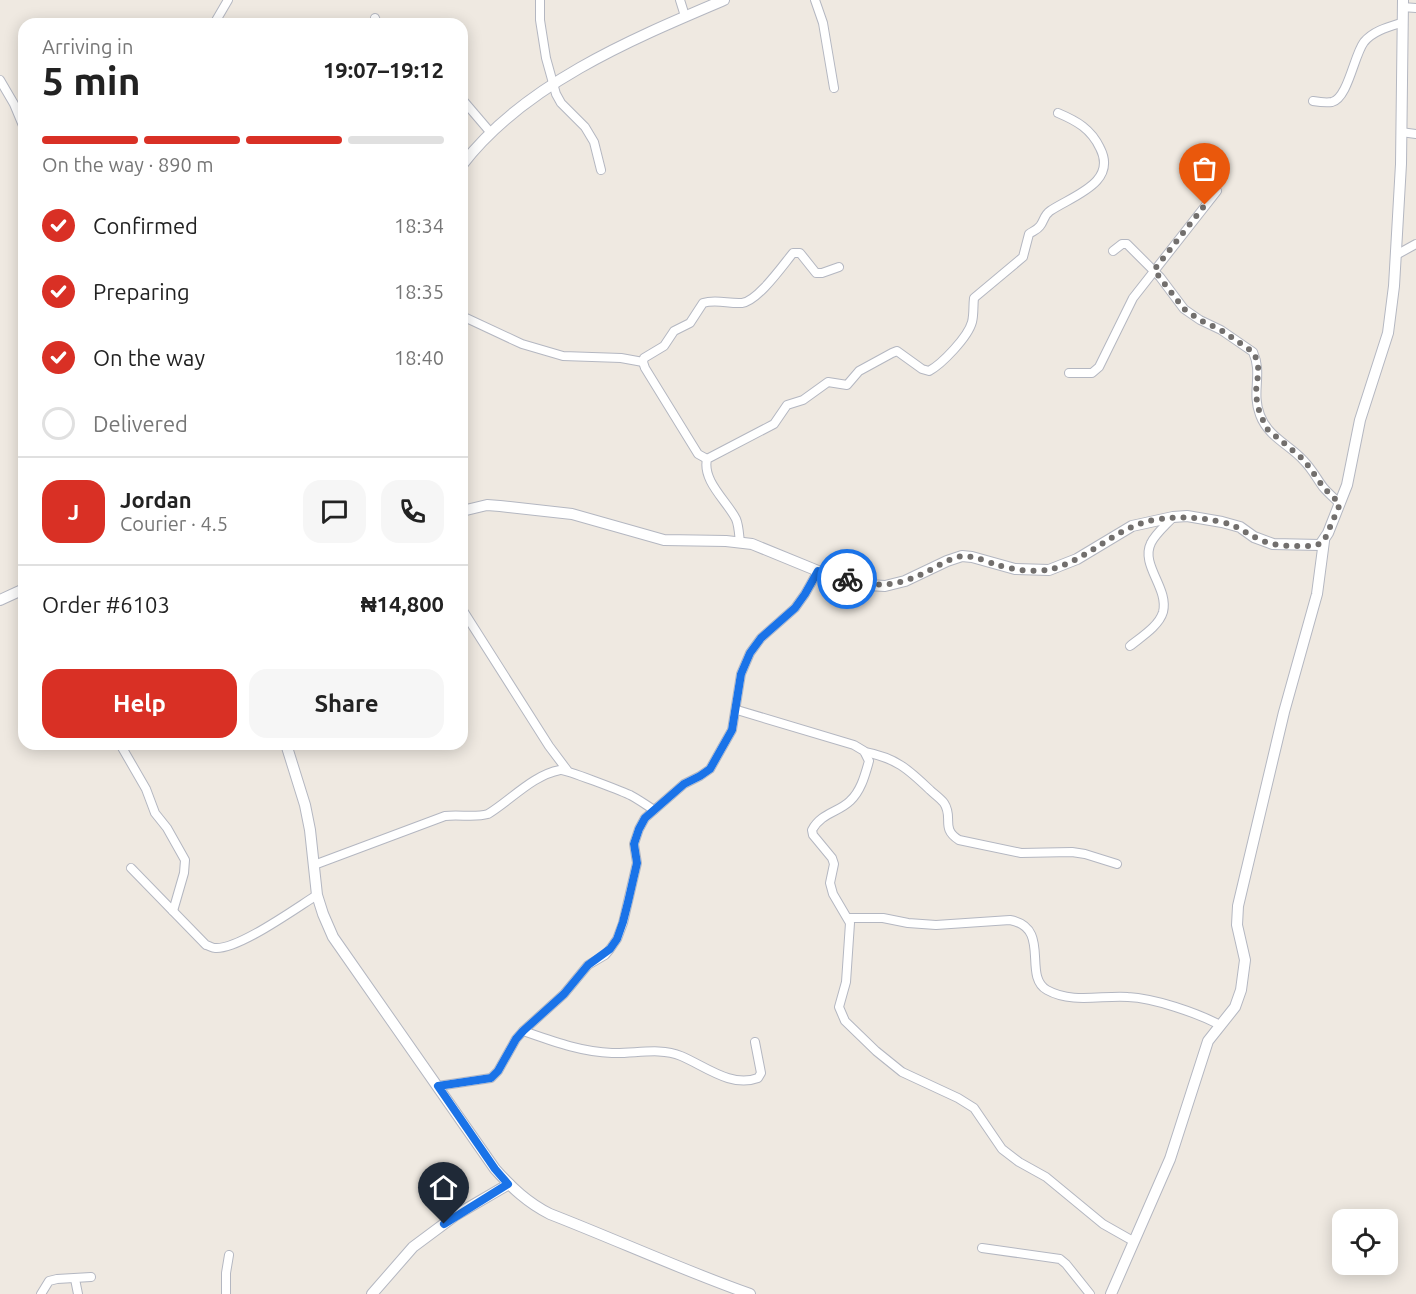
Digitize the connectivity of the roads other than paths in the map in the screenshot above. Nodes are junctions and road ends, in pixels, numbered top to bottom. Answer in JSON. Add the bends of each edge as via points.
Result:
{"nodes":[{"id":1,"x":228,"y":0,"type":"edge"},
{"id":2,"x":540,"y":0,"type":"edge"},
{"id":3,"x":680,"y":0,"type":"edge"},
{"id":4,"x":724,"y":0,"type":"edge"},
{"id":5,"x":815,"y":0,"type":"edge"},
{"id":6,"x":1403,"y":3,"type":"edge"},
{"id":7,"x":1416,"y":8,"type":"edge"},
{"id":8,"x":685,"y":16,"type":"junction"},
{"id":9,"x":218,"y":18,"type":"edge"},
{"id":10,"x":1401,"y":23,"type":"junction"},
{"id":11,"x":0,"y":80,"type":"edge"},
{"id":12,"x":554,"y":85,"type":"junction"},
{"id":13,"x":834,"y":88,"type":"dead end"},
{"id":14,"x":1313,"y":101,"type":"dead end"},
{"id":15,"x":468,"y":106,"type":"edge"},
{"id":16,"x":1058,"y":113,"type":"dead end"},
{"id":17,"x":18,"y":114,"type":"edge"},
{"id":18,"x":1401,"y":132,"type":"junction"},
{"id":19,"x":491,"y":133,"type":"junction"},
{"id":20,"x":1416,"y":134,"type":"edge"},
{"id":21,"x":468,"y":158,"type":"edge"},
{"id":22,"x":601,"y":170,"type":"dead end"},
{"id":23,"x":1217,"y":191,"type":"dead end"},
{"id":24,"x":1416,"y":244,"type":"edge"},
{"id":25,"x":1113,"y":251,"type":"dead end"},
{"id":26,"x":1396,"y":255,"type":"junction"},
{"id":27,"x":839,"y":267,"type":"dead end"},
{"id":28,"x":1154,"y":270,"type":"junction"},
{"id":29,"x":468,"y":319,"type":"edge"},
{"id":30,"x":643,"y":362,"type":"junction"},
{"id":31,"x":1069,"y":373,"type":"dead end"},
{"id":32,"x":706,"y":459,"type":"junction"},
{"id":33,"x":1340,"y":504,"type":"junction"},
{"id":34,"x":468,"y":510,"type":"edge"},
{"id":35,"x":1173,"y":517,"type":"junction"},
{"id":36,"x":1324,"y":541,"type":"junction"},
{"id":37,"x":740,"y":543,"type":"junction"},
{"id":38,"x":818,"y":571,"type":"junction"},
{"id":39,"x":18,"y":592,"type":"edge"},
{"id":40,"x":0,"y":600,"type":"edge"},
{"id":41,"x":468,"y":618,"type":"edge"},
{"id":42,"x":1130,"y":646,"type":"dead end"},
{"id":43,"x":737,"y":710,"type":"junction"},
{"id":44,"x":123,"y":750,"type":"edge"},
{"id":45,"x":288,"y":750,"type":"edge"},
{"id":46,"x":866,"y":752,"type":"junction"},
{"id":47,"x":567,"y":770,"type":"junction"},
{"id":48,"x":654,"y":810,"type":"junction"},
{"id":49,"x":1117,"y":864,"type":"dead end"},
{"id":50,"x":314,"y":865,"type":"junction"},
{"id":51,"x":131,"y":868,"type":"dead end"},
{"id":52,"x":317,"y":895,"type":"junction"},
{"id":53,"x":173,"y":911,"type":"junction"},
{"id":54,"x":848,"y":918,"type":"junction"},
{"id":55,"x":1220,"y":1025,"type":"junction"},
{"id":56,"x":523,"y":1031,"type":"junction"},
{"id":57,"x":755,"y":1042,"type":"dead end"},
{"id":58,"x":438,"y":1086,"type":"junction"},
{"id":59,"x":508,"y":1184,"type":"junction"},
{"id":60,"x":1134,"y":1241,"type":"junction"},
{"id":61,"x":982,"y":1248,"type":"dead end"},
{"id":62,"x":229,"y":1255,"type":"dead end"},
{"id":63,"x":91,"y":1277,"type":"dead end"},
{"id":64,"x":75,"y":1279,"type":"junction"},
{"id":65,"x":41,"y":1294,"type":"edge"},
{"id":66,"x":78,"y":1294,"type":"edge"},
{"id":67,"x":226,"y":1294,"type":"edge"},
{"id":68,"x":372,"y":1294,"type":"edge"},
{"id":69,"x":750,"y":1294,"type":"edge"},
{"id":70,"x":1090,"y":1294,"type":"edge"},
{"id":71,"x":1111,"y":1294,"type":"edge"}],
"edges":[{"from":1,"to":9,"type":"street"},
{"from":2,"to":12,"type":"street","via":[[546,58]]},
{"from":3,"to":8,"type":"street"},
{"from":4,"to":8,"type":"street"},
{"from":5,"to":13,"type":"street"},
{"from":6,"to":7,"type":"street"},
{"from":6,"to":10,"type":"street"},
{"from":8,"to":12,"type":"street","via":[[600,57]]},
{"from":10,"to":14,"type":"street","via":[[1365,40],[1341,96],[1330,103]]},
{"from":10,"to":18,"type":"street"},
{"from":11,"to":17,"type":"street"},
{"from":12,"to":19,"type":"street"},
{"from":12,"to":22,"type":"street","via":[[561,102],[594,142]]},
{"from":15,"to":19,"type":"street"},
{"from":16,"to":32,"type":"street","via":[[1087,129],[1096,141],[1105,165],[1102,174],[1091,186],[1045,215],[1038,229],[1028,237],[1023,257],[975,298],[970,327],[936,368],[922,369],[897,351],[859,371],[847,385],[828,382],[803,400],[786,405],[774,424]]},
{"from":18,"to":20,"type":"street"},
{"from":18,"to":26,"type":"street"},
{"from":19,"to":21,"type":"street"},
{"from":23,"to":28,"type":"street"},
{"from":24,"to":26,"type":"street"},
{"from":25,"to":28,"type":"street","via":[[1127,244]]},
{"from":26,"to":33,"type":"street","via":[[1388,333],[1360,420]]},
{"from":27,"to":30,"type":"street","via":[[816,273],[800,253],[793,253],[746,302],[703,303],[690,323],[674,331],[664,346],[647,355]]},
{"from":28,"to":31,"type":"street","via":[[1133,298],[1099,367],[1092,373]]},
{"from":28,"to":33,"type":"street","via":[[1184,309],[1253,352],[1259,374],[1257,405],[1266,428],[1304,460]]},
{"from":29,"to":30,"type":"street","via":[[522,344],[563,356]]},
{"from":30,"to":32,"type":"street","via":[[698,454]]},
{"from":32,"to":37,"type":"street","via":[[714,486],[736,519]]},
{"from":33,"to":36,"type":"street"},
{"from":34,"to":37,"type":"street","via":[[487,505],[572,514],[664,540]]},
{"from":35,"to":36,"type":"street","via":[[1222,522],[1273,544],[1309,546]]},
{"from":35,"to":38,"type":"street","via":[[1132,526],[1077,559],[1049,570],[1015,569],[962,556],[885,586]]},
{"from":35,"to":42,"type":"street","via":[[1151,542],[1149,551],[1163,612]]},
{"from":36,"to":55,"type":"street","via":[[1317,594],[1284,712],[1238,906],[1244,977],[1235,1007]]},
{"from":37,"to":38,"type":"street","via":[[770,550]]},
{"from":38,"to":43,"type":"street","via":[[795,608],[750,653],[741,674]]},
{"from":39,"to":40,"type":"street"},
{"from":41,"to":47,"type":"street"},
{"from":43,"to":46,"type":"street"},
{"from":43,"to":48,"type":"street","via":[[732,730],[710,769],[684,784]]},
{"from":44,"to":53,"type":"street","via":[[155,813],[185,860]]},
{"from":45,"to":50,"type":"street","via":[[305,805]]},
{"from":46,"to":49,"type":"street","via":[[886,756],[944,803],[948,831],[959,840],[1021,853],[1072,852]]},
{"from":46,"to":54,"type":"street","via":[[869,761],[859,790],[850,802],[824,817],[812,830],[832,858],[830,883]]},
{"from":47,"to":48,"type":"street"},
{"from":47,"to":50,"type":"street","via":[[541,777],[488,814],[446,816]]},
{"from":48,"to":56,"type":"street","via":[[645,818],[634,844],[637,863],[617,939]]},
{"from":50,"to":52,"type":"street"},
{"from":51,"to":53,"type":"street"},
{"from":52,"to":53,"type":"street","via":[[224,947],[206,945]]},
{"from":52,"to":58,"type":"street","via":[[333,938]]},
{"from":54,"to":55,"type":"street","via":[[936,925],[1019,922],[1032,934],[1038,975],[1046,990],[1068,997],[1147,1000],[1201,1015]]},
{"from":54,"to":60,"type":"street","via":[[846,982],[839,1007],[845,1021],[902,1072],[974,1108],[1002,1149],[1046,1177],[1103,1224]]},
{"from":55,"to":60,"type":"street","via":[[1208,1041],[1170,1159]]},
{"from":56,"to":57,"type":"street","via":[[570,1047],[679,1055],[744,1082],[761,1074]]},
{"from":56,"to":58,"type":"street","via":[[491,1078]]},
{"from":58,"to":59,"type":"street"},
{"from":59,"to":68,"type":"street","via":[[413,1247]]},
{"from":59,"to":69,"type":"street","via":[[550,1214]]},
{"from":60,"to":71,"type":"street"},
{"from":61,"to":70,"type":"street","via":[[1060,1259]]},
{"from":62,"to":67,"type":"street"},
{"from":63,"to":64,"type":"street"},
{"from":64,"to":65,"type":"street","via":[[49,1281]]},
{"from":64,"to":66,"type":"street"}]}
